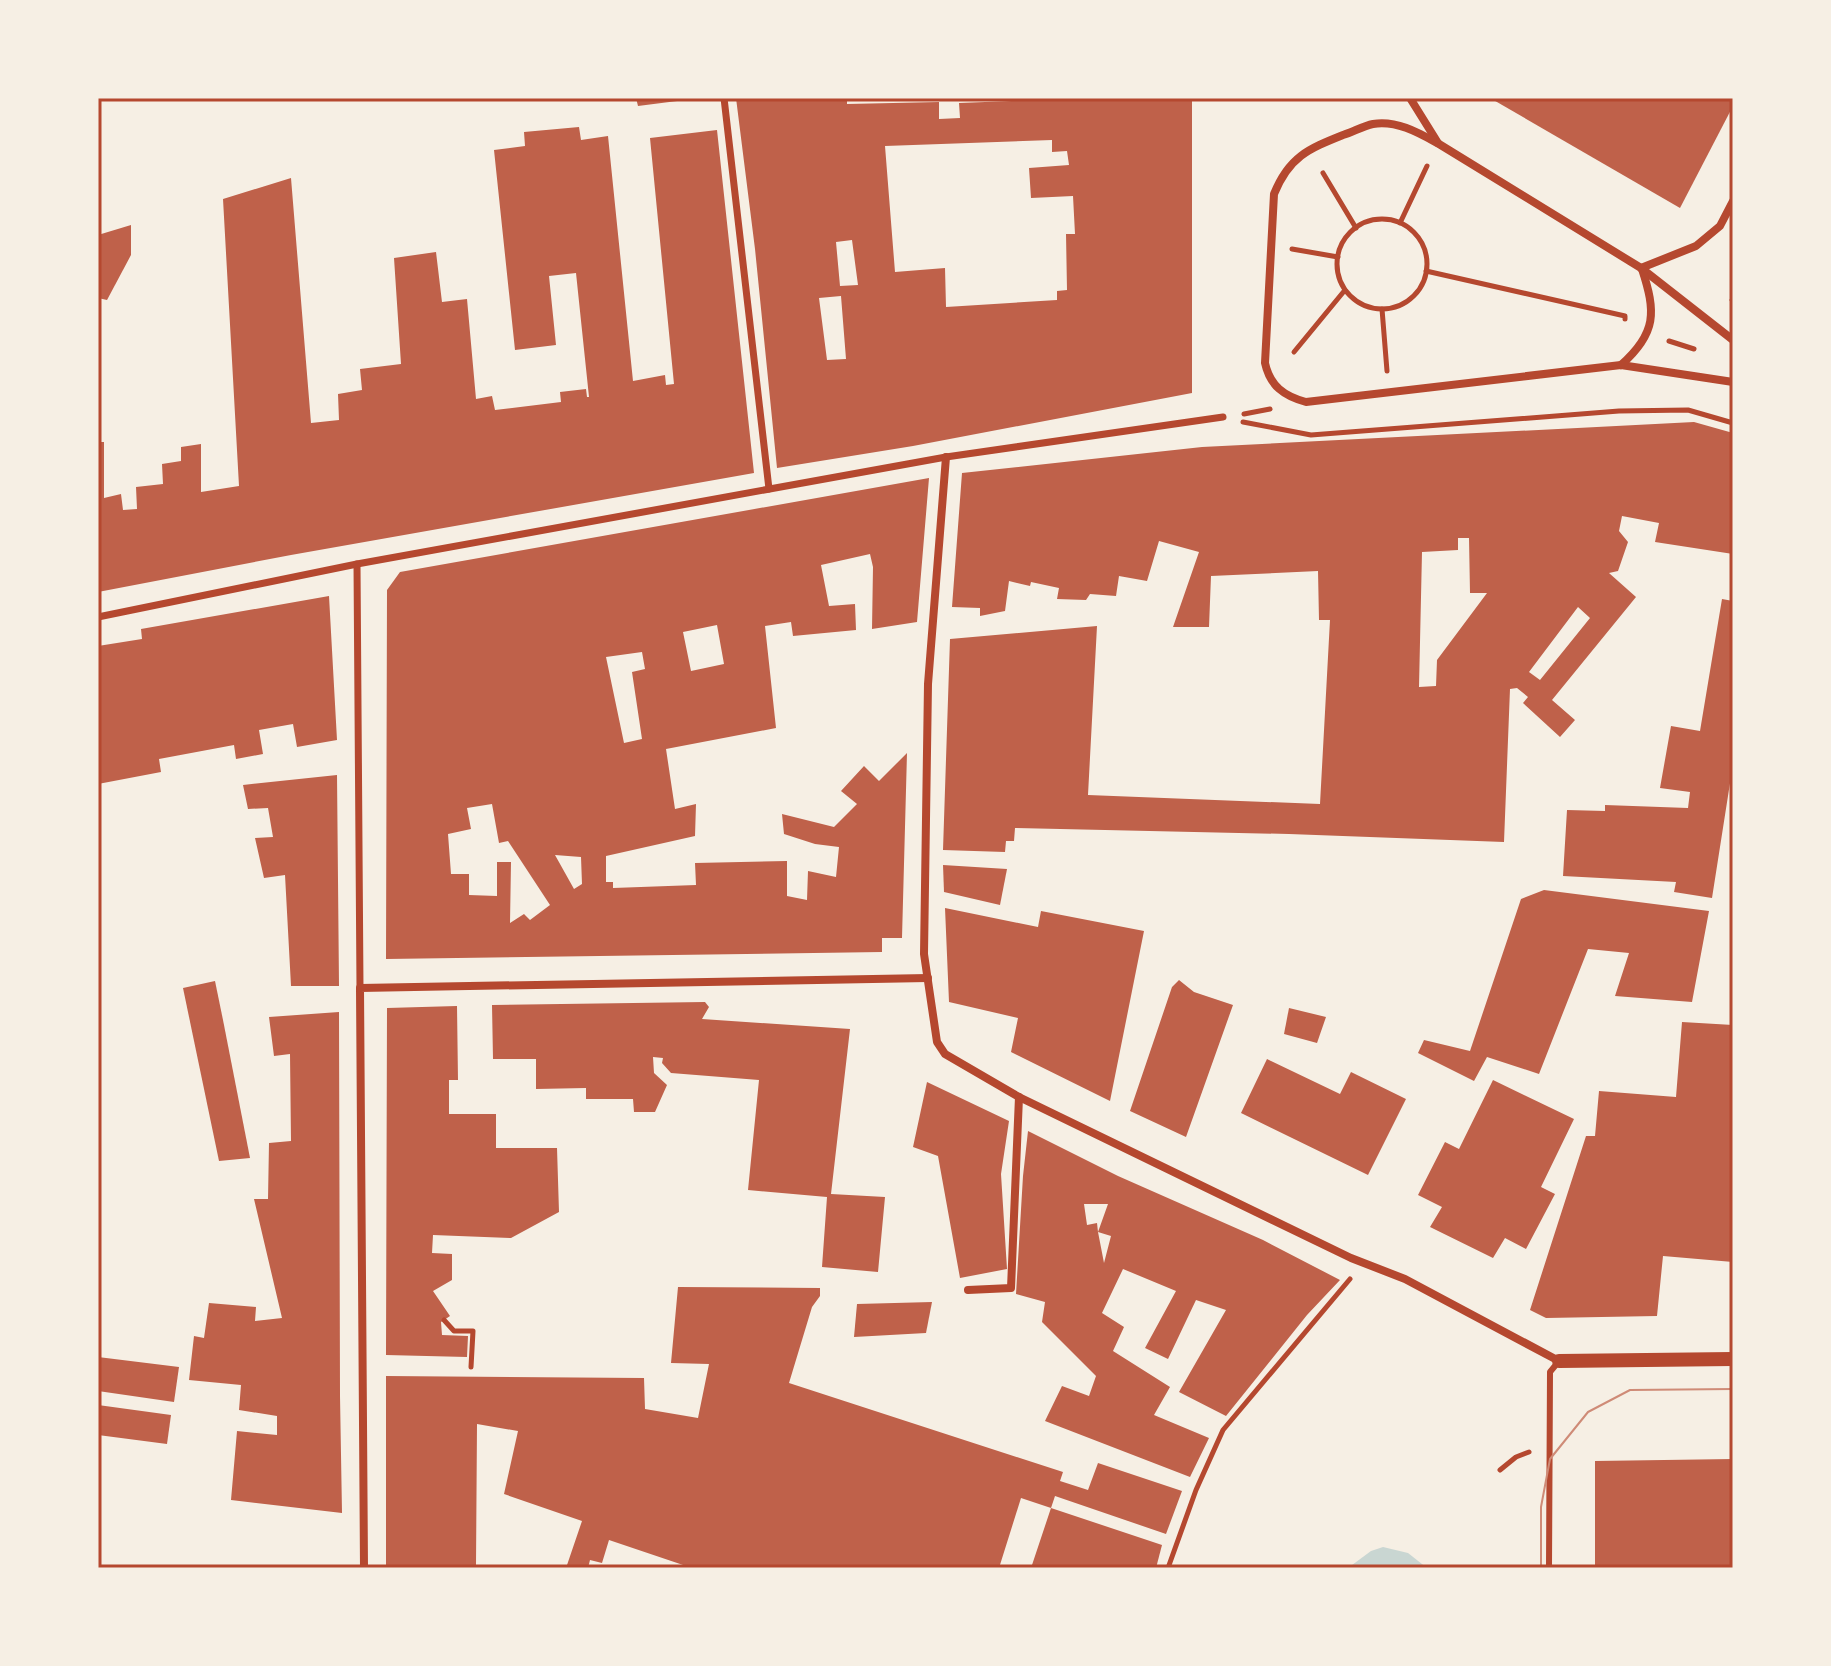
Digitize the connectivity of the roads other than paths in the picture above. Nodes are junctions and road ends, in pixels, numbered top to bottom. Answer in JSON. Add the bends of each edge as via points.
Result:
{"nodes":[{"id":1,"x":724,"y":98,"type":"edge"},
{"id":2,"x":1410,"y":98,"type":"edge"},
{"id":3,"x":1439,"y":144,"type":"junction"},
{"id":4,"x":1733,"y":201,"type":"edge"},
{"id":5,"x":1641,"y":268,"type":"junction"},
{"id":6,"x":1733,"y":340,"type":"edge"},
{"id":7,"x":1621,"y":365,"type":"junction"},
{"id":8,"x":1733,"y":382,"type":"edge"},
{"id":9,"x":1223,"y":417,"type":"road end"},
{"id":10,"x":946,"y":457,"type":"junction"},
{"id":11,"x":769,"y":489,"type":"junction"},
{"id":12,"x":357,"y":564,"type":"junction"},
{"id":13,"x":98,"y":617,"type":"edge"},
{"id":14,"x":928,"y":978,"type":"junction"},
{"id":15,"x":360,"y":988,"type":"junction"},
{"id":16,"x":1019,"y":1097,"type":"junction"},
{"id":17,"x":968,"y":1290,"type":"dead end"},
{"id":18,"x":1733,"y":1359,"type":"edge"},
{"id":19,"x":1555,"y":1366,"type":"junction"},
{"id":20,"x":364,"y":1568,"type":"edge"},
{"id":21,"x":1549,"y":1568,"type":"edge"}],
"edges":[{"from":1,"to":11,"type":"street"},
{"from":2,"to":3,"type":"street"},
{"from":3,"to":5,"type":"street"},
{"from":3,"to":7,"type":"street","via":[[1408,128],[1373,124],[1311,147],[1281,175],[1274,194],[1267,304],[1265,363],[1272,383],[1306,402]]},
{"from":4,"to":5,"type":"street","via":[[1720,226],[1696,246]]},
{"from":5,"to":6,"type":"street"},
{"from":5,"to":7,"type":"street","via":[[1653,312],[1644,342]]},
{"from":7,"to":8,"type":"street"},
{"from":9,"to":10,"type":"street"},
{"from":10,"to":11,"type":"street"},
{"from":10,"to":14,"type":"street","via":[[928,684]]},
{"from":11,"to":12,"type":"street"},
{"from":12,"to":13,"type":"street"},
{"from":12,"to":15,"type":"street"},
{"from":14,"to":15,"type":"street"},
{"from":14,"to":16,"type":"street","via":[[937,1042],[945,1054]]},
{"from":15,"to":20,"type":"street"},
{"from":16,"to":17,"type":"street","via":[[1011,1288]]},
{"from":16,"to":19,"type":"street","via":[[1405,1279]]},
{"from":18,"to":19,"type":"street"},
{"from":19,"to":21,"type":"lane"}]}
